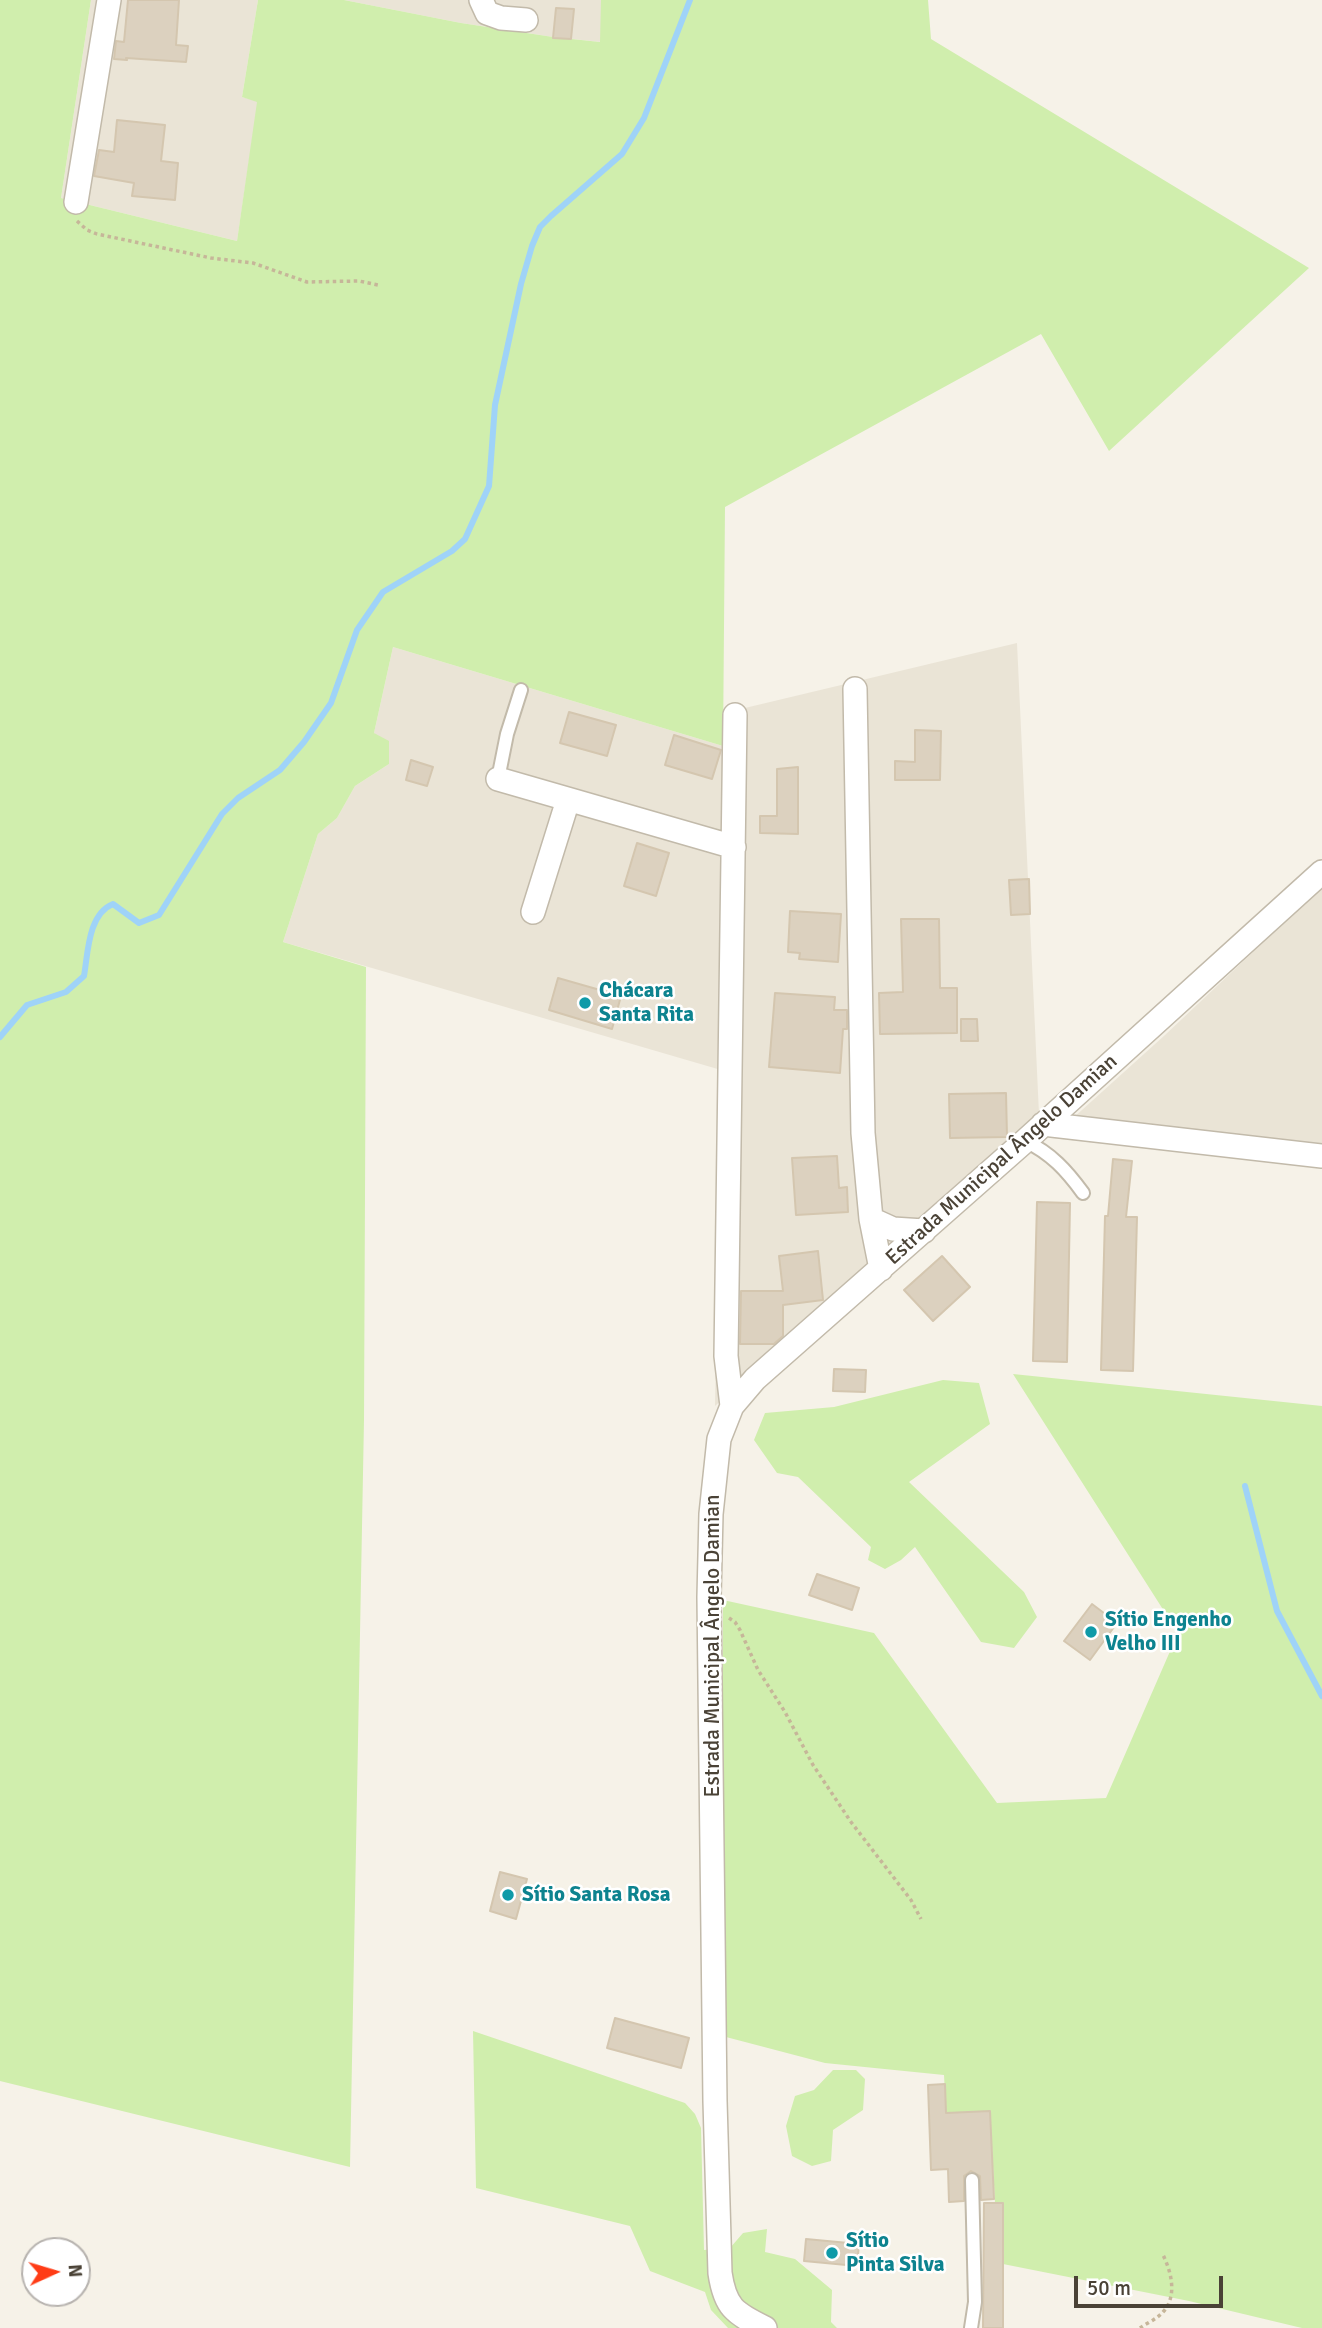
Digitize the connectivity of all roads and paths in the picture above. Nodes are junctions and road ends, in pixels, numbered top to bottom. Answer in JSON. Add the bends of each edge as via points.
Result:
{"nodes":[{"id":1,"x":109,"y":0,"type":"edge"},
{"id":2,"x":481,"y":0,"type":"edge"},
{"id":3,"x":526,"y":20,"type":"dead end"},
{"id":4,"x":76,"y":202,"type":"joint"},
{"id":5,"x":379,"y":285,"type":"dead end"},
{"id":6,"x":855,"y":689,"type":"dead end"},
{"id":7,"x":521,"y":690,"type":"dead end"},
{"id":8,"x":735,"y":715,"type":"dead end"},
{"id":9,"x":498,"y":779,"type":"joint"},
{"id":10,"x":568,"y":800,"type":"junction"},
{"id":11,"x":734,"y":847,"type":"junction"},
{"id":12,"x":1322,"y":873,"type":"edge"},
{"id":13,"x":533,"y":912,"type":"dead end"},
{"id":14,"x":1043,"y":1124,"type":"junction"},
{"id":15,"x":1025,"y":1141,"type":"junction"},
{"id":16,"x":1322,"y":1156,"type":"edge"},
{"id":17,"x":1083,"y":1193,"type":"dead end"},
{"id":18,"x":871,"y":1219,"type":"junction"},
{"id":19,"x":924,"y":1231,"type":"junction"},
{"id":20,"x":881,"y":1269,"type":"junction"},
{"id":21,"x":732,"y":1406,"type":"junction"},
{"id":22,"x":710,"y":1615,"type":"junction"},
{"id":23,"x":921,"y":1919,"type":"dead end"},
{"id":24,"x":972,"y":2180,"type":"dead end"},
{"id":25,"x":1162,"y":2253,"type":"dead end"},
{"id":26,"x":765,"y":2328,"type":"edge"},
{"id":27,"x":971,"y":2328,"type":"edge"},
{"id":28,"x":1140,"y":2328,"type":"edge"}],
"edges":[{"from":1,"to":4,"type":"street"},
{"from":2,"to":3,"type":"street","via":[[487,13]]},
{"from":4,"to":5,"type":"path","via":[[78,224],[97,234],[253,263],[307,282]]},
{"from":6,"to":18,"type":"street","via":[[861,1083]]},
{"from":7,"to":9,"type":"lane"},
{"from":8,"to":11,"type":"street"},
{"from":9,"to":10,"type":"street"},
{"from":10,"to":11,"type":"street"},
{"from":10,"to":13,"type":"street"},
{"from":11,"to":21,"type":"street","via":[[726,1356]]},
{"from":12,"to":14,"type":"street","name":"Estrada Municipal Ângelo Damian"},
{"from":14,"to":15,"type":"street","name":"Estrada Municipal Ângelo Damian"},
{"from":14,"to":16,"type":"street"},
{"from":15,"to":17,"type":"lane","via":[[1055,1159]]},
{"from":15,"to":19,"type":"street","name":"Estrada Municipal Ângelo Damian"},
{"from":18,"to":19,"type":"street","via":[[893,1229]]},
{"from":18,"to":20,"type":"street"},
{"from":19,"to":20,"type":"street","name":"Estrada Municipal Ângelo Damian"},
{"from":20,"to":21,"type":"street","name":"Estrada Municipal Ângelo Damian","via":[[755,1379]]},
{"from":21,"to":22,"type":"street","name":"Estrada Municipal Ângelo Damian","via":[[719,1439],[713,1481]]},
{"from":22,"to":23,"type":"path","via":[[735,1622],[813,1765]]},
{"from":22,"to":26,"type":"street","name":"Estrada Municipal Ângelo Damian","via":[[720,2273],[728,2304]]},
{"from":24,"to":27,"type":"lane","via":[[975,2302]]},
{"from":25,"to":28,"type":"path","via":[[1169,2266],[1171,2297],[1161,2315]]}]}
